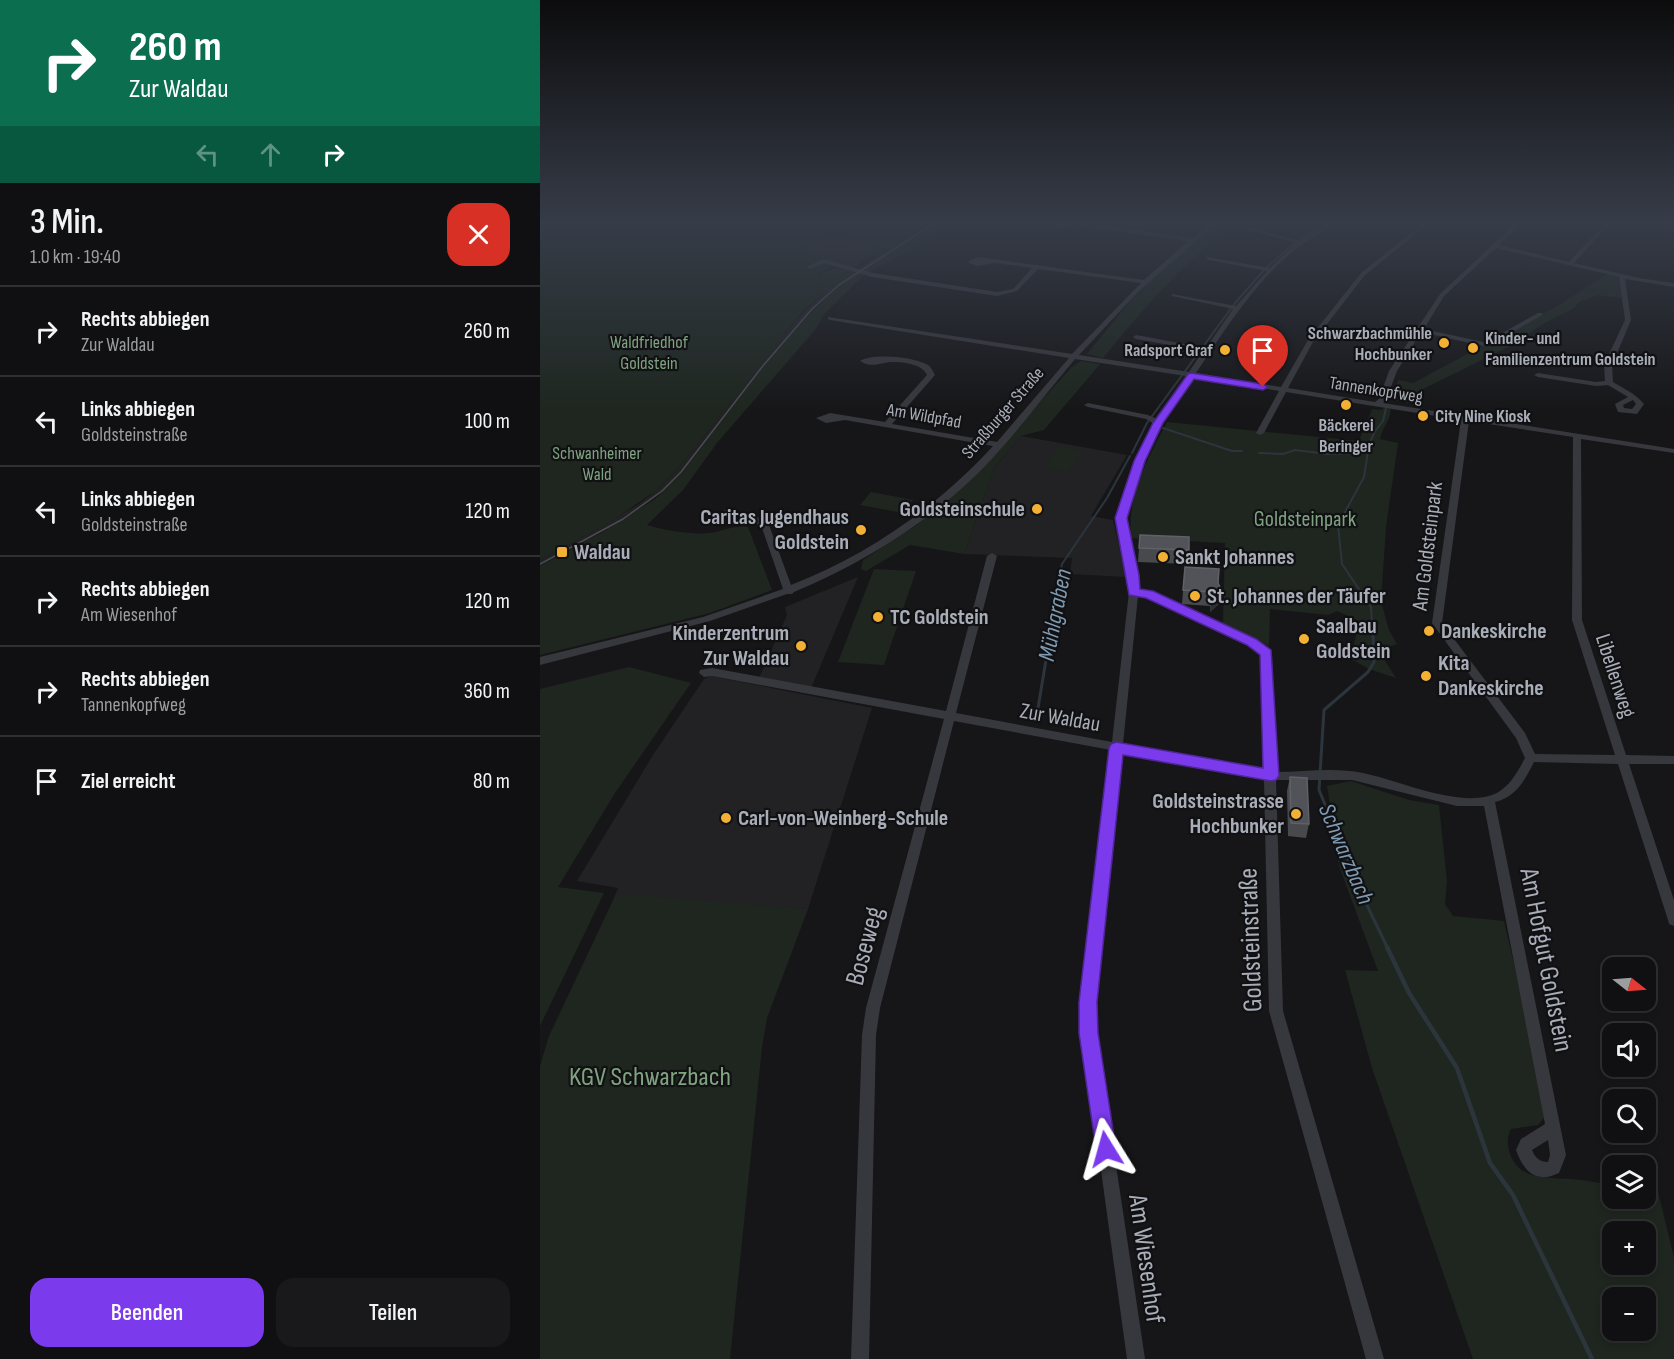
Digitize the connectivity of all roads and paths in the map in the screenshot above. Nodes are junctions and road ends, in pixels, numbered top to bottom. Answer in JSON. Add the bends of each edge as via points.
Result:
{"nodes":[{"id":1,"x":944,"y":285,"type":"edge"},
{"id":2,"x":1019,"y":285,"type":"edge"},
{"id":3,"x":1142,"y":285,"type":"edge"},
{"id":4,"x":1253,"y":285,"type":"edge"},
{"id":5,"x":1354,"y":285,"type":"edge"},
{"id":6,"x":1452,"y":285,"type":"edge"},
{"id":7,"x":1623,"y":285,"type":"edge"},
{"id":8,"x":1174,"y":295,"type":"dead end"},
{"id":9,"x":1234,"y":307,"type":"junction"},
{"id":10,"x":1540,"y":314,"type":"dead end"},
{"id":11,"x":830,"y":318,"type":"dead end"},
{"id":12,"x":1419,"y":330,"type":"junction"},
{"id":13,"x":1137,"y":337,"type":"dead end"},
{"id":14,"x":1204,"y":350,"type":"junction"},
{"id":15,"x":1075,"y":357,"type":"junction"},
{"id":16,"x":889,"y":360,"type":"dead end"},
{"id":17,"x":1538,"y":375,"type":"dead end"},
{"id":18,"x":1191,"y":376,"type":"junction"},
{"id":19,"x":1609,"y":383,"type":"junction"},
{"id":20,"x":1284,"y":390,"type":"junction"},
{"id":21,"x":1634,"y":397,"type":"dead end"},
{"id":22,"x":1088,"y":405,"type":"dead end"},
{"id":23,"x":1375,"y":405,"type":"junction"},
{"id":24,"x":844,"y":418,"type":"dead end"},
{"id":25,"x":1465,"y":418,"type":"junction"},
{"id":26,"x":1158,"y":423,"type":"junction"},
{"id":27,"x":887,"y":425,"type":"junction"},
{"id":28,"x":1260,"y":433,"type":"dead end"},
{"id":29,"x":1577,"y":436,"type":"junction"},
{"id":30,"x":999,"y":445,"type":"junction"},
{"id":31,"x":1674,"y":451,"type":"edge"},
{"id":32,"x":726,"y":513,"type":"dead end"},
{"id":33,"x":992,"y":556,"type":"dead end"},
{"id":34,"x":789,"y":592,"type":"junction"},
{"id":35,"x":1134,"y":592,"type":"junction"},
{"id":36,"x":540,"y":661,"type":"edge"},
{"id":37,"x":704,"y":673,"type":"dead end"},
{"id":38,"x":950,"y":718,"type":"junction"},
{"id":39,"x":1116,"y":748,"type":"junction"},
{"id":40,"x":1531,"y":758,"type":"junction"},
{"id":41,"x":1622,"y":760,"type":"junction"},
{"id":42,"x":1674,"y":760,"type":"edge"},
{"id":43,"x":1271,"y":776,"type":"junction"},
{"id":44,"x":1489,"y":803,"type":"junction"},
{"id":45,"x":1674,"y":920,"type":"edge"},
{"id":46,"x":1553,"y":1128,"type":"dead end"},
{"id":47,"x":860,"y":1359,"type":"edge"},
{"id":48,"x":1136,"y":1359,"type":"edge"},
{"id":49,"x":1375,"y":1359,"type":"edge"}],
"edges":[{"from":1,"to":2,"type":"street","via":[[1004,294]]},
{"from":3,"to":15,"type":"street","name":"Straßburger Straße"},
{"from":4,"to":9,"type":"street","name":"Am Wiesenhof"},
{"from":5,"to":20,"type":"street","via":[[1310,342]]},
{"from":6,"to":12,"type":"street"},
{"from":7,"to":19,"type":"street","via":[[1628,320],[1608,365]]},
{"from":8,"to":9,"type":"street"},
{"from":9,"to":14,"type":"street","name":"Am Wiesenhof"},
{"from":10,"to":12,"type":"street","via":[[1483,344]]},
{"from":11,"to":15,"type":"street","name":"Tannenkopfweg"},
{"from":12,"to":23,"type":"street","via":[[1393,370],[1383,400]]},
{"from":13,"to":14,"type":"street"},
{"from":14,"to":18,"type":"street","name":"Am Wiesenhof"},
{"from":15,"to":18,"type":"street","name":"Tannenkopfweg"},
{"from":15,"to":30,"type":"street","name":"Straßburger Straße"},
{"from":16,"to":27,"type":"street","via":[[922,365],[931,375]]},
{"from":17,"to":19,"type":"street"},
{"from":18,"to":20,"type":"street","name":"Tannenkopfweg"},
{"from":18,"to":26,"type":"street","name":"Am Wiesenhof"},
{"from":19,"to":21,"type":"street"},
{"from":20,"to":23,"type":"street","name":"Tannenkopfweg"},
{"from":20,"to":28,"type":"street"},
{"from":22,"to":26,"type":"street","via":[[1148,417]]},
{"from":23,"to":25,"type":"street","name":"Tannenkopfweg"},
{"from":24,"to":27,"type":"street","name":"Am Wildpfad"},
{"from":25,"to":29,"type":"street","name":"Tannenkopfweg"},
{"from":25,"to":40,"type":"street","name":"Am Goldsteinpark","via":[[1437,623],[1521,736]]},
{"from":26,"to":35,"type":"street","name":"Am Wiesenhof","via":[[1121,518]]},
{"from":27,"to":30,"type":"street","name":"Am Wildpfad"},
{"from":29,"to":31,"type":"street","name":"Tannenkopfweg"},
{"from":29,"to":41,"type":"street","name":"Libellenweg","via":[[1576,620]]},
{"from":30,"to":34,"type":"street","name":"Straßburger Straße","via":[[906,529],[853,561]]},
{"from":32,"to":34,"type":"street","via":[[764,524]]},
{"from":33,"to":38,"type":"street","name":"Boseweg"},
{"from":34,"to":36,"type":"street","name":"Straßburger Straße","via":[[721,616]]},
{"from":35,"to":39,"type":"street","name":"Am Wiesenhof"},
{"from":35,"to":43,"type":"street","name":"Goldsteinstraße","via":[[1148,594],[1267,653]]},
{"from":37,"to":38,"type":"street","name":"Zur Waldau"},
{"from":38,"to":39,"type":"street","name":"Zur Waldau"},
{"from":38,"to":47,"type":"street","name":"Boseweg","via":[[868,1035]]},
{"from":39,"to":43,"type":"street","name":"Zur Waldau"},
{"from":39,"to":48,"type":"street","name":"Am Wiesenhof","via":[[1088,1018]]},
{"from":40,"to":41,"type":"street"},
{"from":40,"to":44,"type":"street","via":[[1522,778]]},
{"from":41,"to":42,"type":"street"},
{"from":41,"to":45,"type":"street","name":"Libellenweg"},
{"from":43,"to":44,"type":"street","name":"Zur Waldau","via":[[1364,777],[1429,797]]},
{"from":43,"to":49,"type":"street","name":"Goldsteinstraße","via":[[1276,1011]]},
{"from":44,"to":46,"type":"street","name":"Am Hofgut Goldstein"}]}
